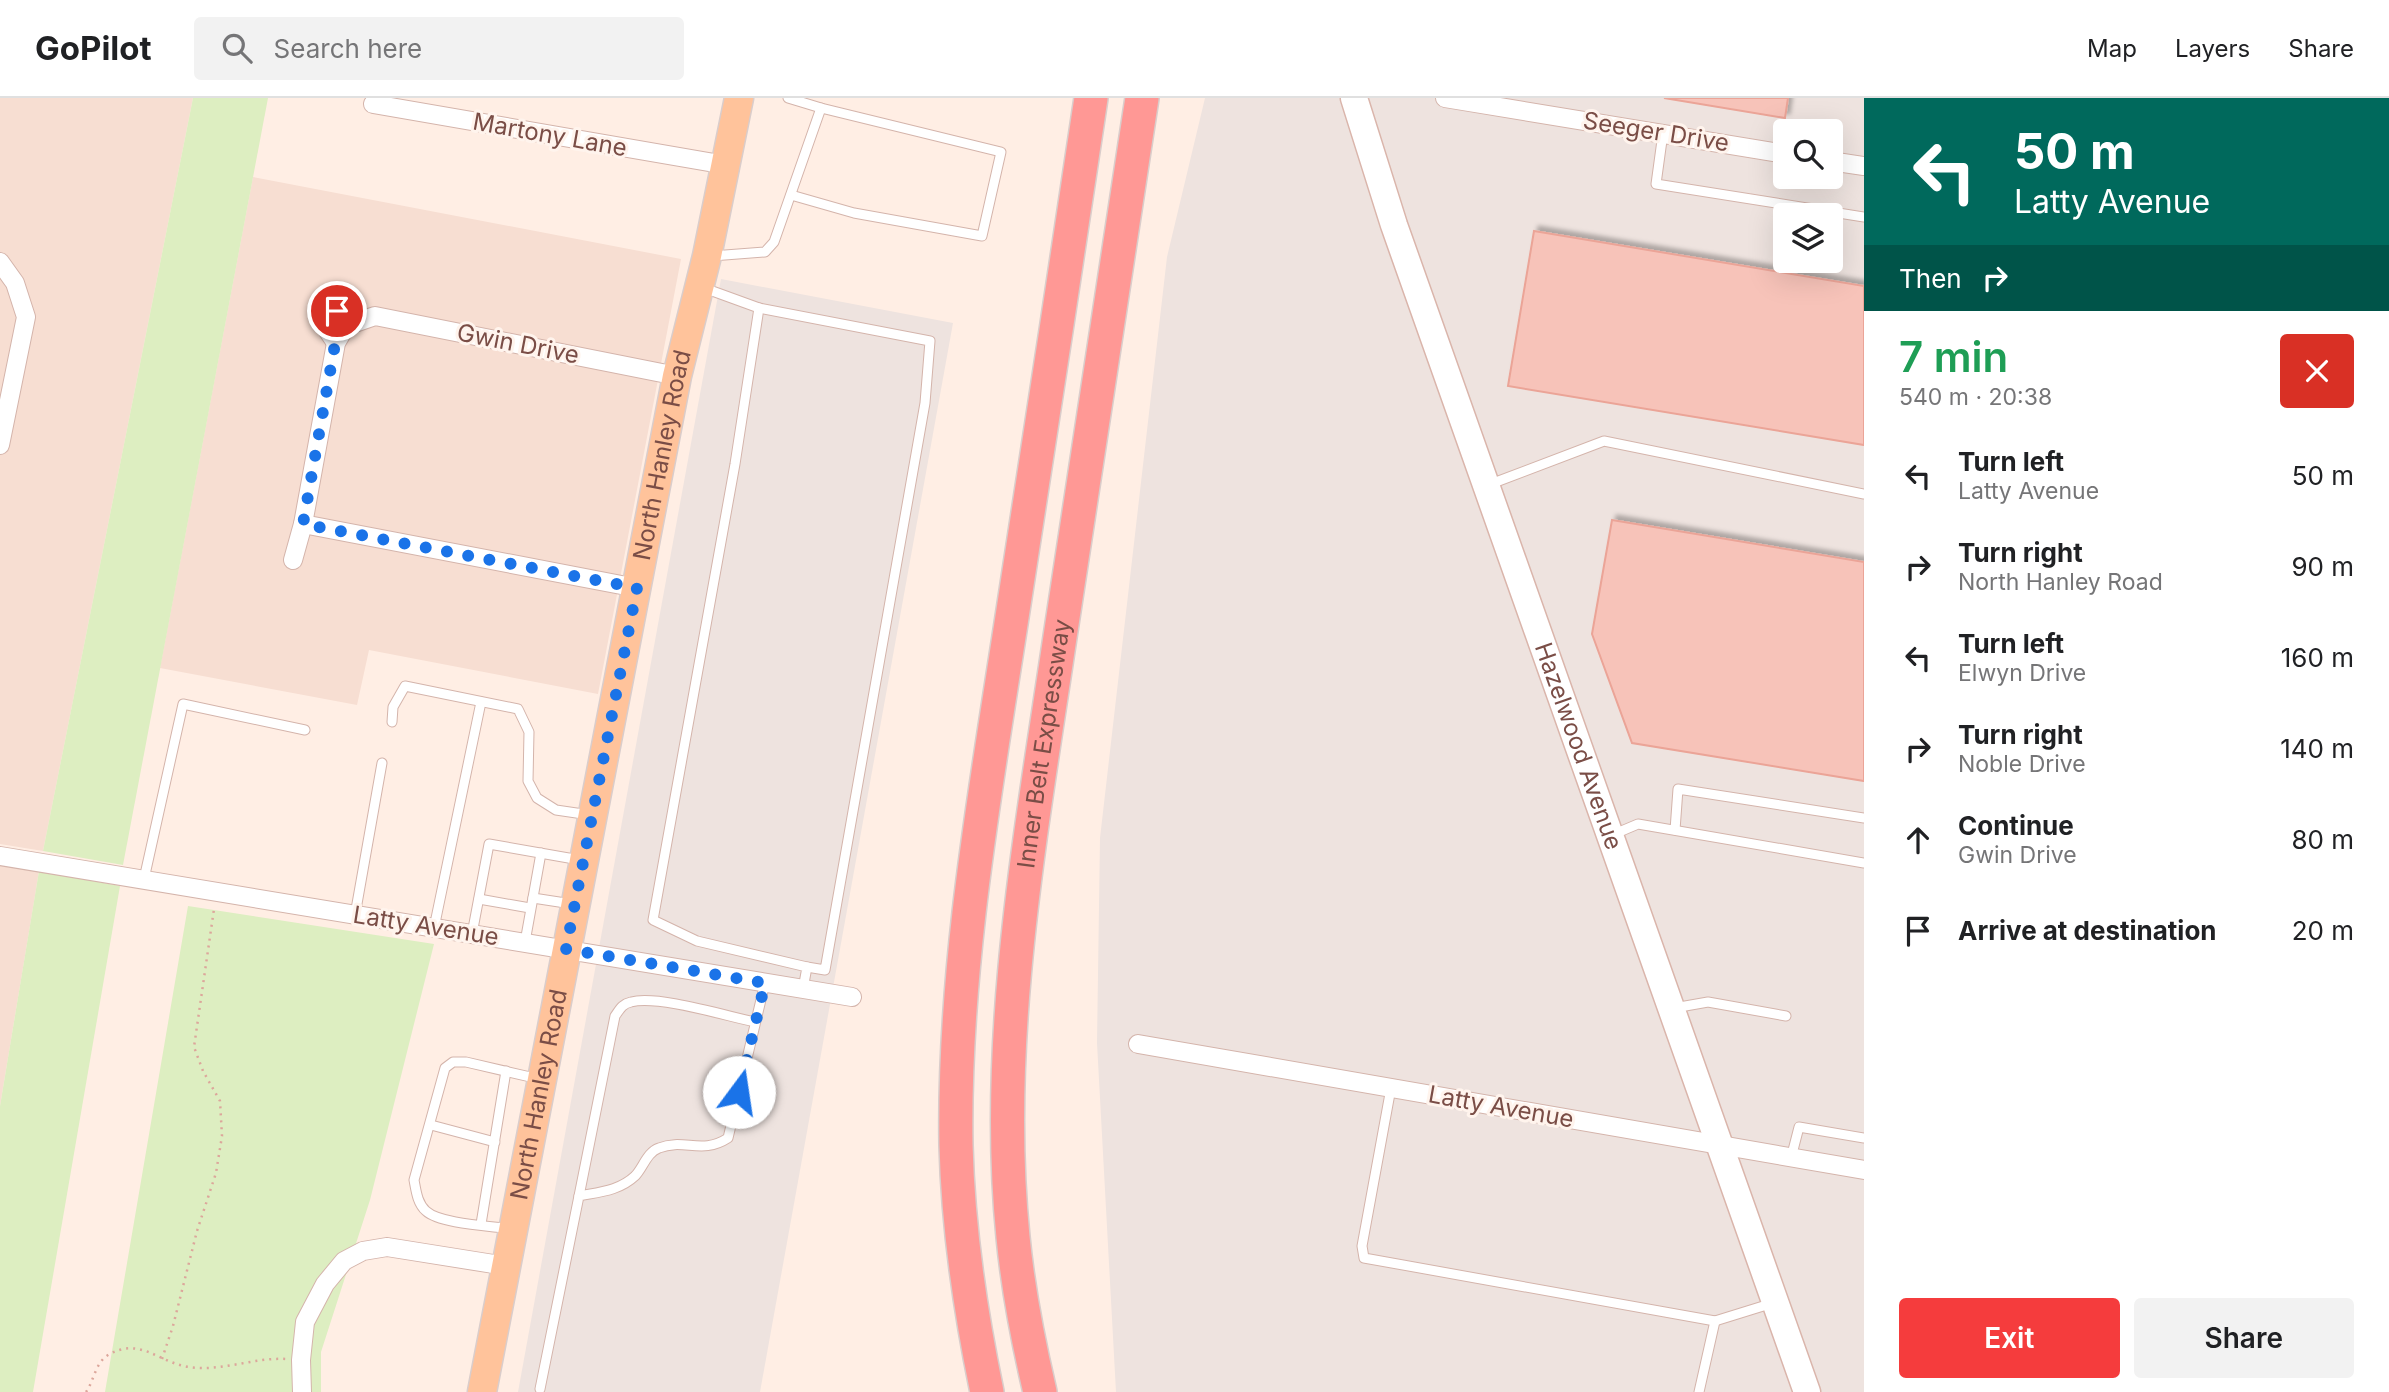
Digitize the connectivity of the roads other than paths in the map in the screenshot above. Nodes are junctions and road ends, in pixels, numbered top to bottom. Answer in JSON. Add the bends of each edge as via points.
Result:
{"nodes":[{"id":1,"x":739,"y":98,"type":"edge"},
{"id":2,"x":754,"y":98,"type":"edge"},
{"id":3,"x":788,"y":98,"type":"edge"},
{"id":4,"x":1091,"y":98,"type":"edge"},
{"id":5,"x":1142,"y":98,"type":"edge"},
{"id":6,"x":1354,"y":98,"type":"edge"},
{"id":7,"x":1445,"y":98,"type":"edge"},
{"id":8,"x":373,"y":104,"type":"dead end"},
{"id":9,"x":821,"y":108,"type":"junction"},
{"id":10,"x":1663,"y":133,"type":"junction"},
{"id":11,"x":1773,"y":151,"type":"edge"},
{"id":12,"x":1843,"y":163,"type":"edge"},
{"id":13,"x":726,"y":165,"type":"junction"},
{"id":14,"x":1864,"y":166,"type":"edge"},
{"id":15,"x":791,"y":195,"type":"junction"},
{"id":16,"x":1864,"y":217,"type":"edge"},
{"id":17,"x":707,"y":256,"type":"junction"},
{"id":18,"x":0,"y":262,"type":"edge"},
{"id":19,"x":699,"y":287,"type":"junction"},
{"id":20,"x":760,"y":308,"type":"junction"},
{"id":21,"x":677,"y":376,"type":"junction"},
{"id":22,"x":0,"y":445,"type":"edge"},
{"id":23,"x":1486,"y":486,"type":"junction"},
{"id":24,"x":1864,"y":494,"type":"edge"},
{"id":25,"x":303,"y":524,"type":"junction"},
{"id":26,"x":293,"y":560,"type":"dead end"},
{"id":27,"x":637,"y":588,"type":"junction"},
{"id":28,"x":481,"y":702,"type":"junction"},
{"id":29,"x":392,"y":722,"type":"dead end"},
{"id":30,"x":305,"y":730,"type":"dead end"},
{"id":31,"x":382,"y":763,"type":"dead end"},
{"id":32,"x":592,"y":816,"type":"junction"},
{"id":33,"x":1864,"y":818,"type":"edge"},
{"id":34,"x":1675,"y":830,"type":"junction"},
{"id":35,"x":1610,"y":836,"type":"junction"},
{"id":36,"x":541,"y":853,"type":"junction"},
{"id":37,"x":0,"y":856,"type":"edge"},
{"id":38,"x":583,"y":860,"type":"junction"},
{"id":39,"x":1864,"y":863,"type":"edge"},
{"id":40,"x":144,"y":879,"type":"junction"},
{"id":41,"x":533,"y":898,"type":"junction"},
{"id":42,"x":479,"y":899,"type":"junction"},
{"id":43,"x":575,"y":905,"type":"junction"},
{"id":44,"x":530,"y":908,"type":"junction"},
{"id":45,"x":355,"y":915,"type":"junction"},
{"id":46,"x":435,"y":928,"type":"junction"},
{"id":47,"x":472,"y":934,"type":"junction"},
{"id":48,"x":525,"y":942,"type":"junction"},
{"id":49,"x":566,"y":949,"type":"junction"},
{"id":50,"x":807,"y":967,"type":"junction"},
{"id":51,"x":765,"y":983,"type":"junction"},
{"id":52,"x":803,"y":989,"type":"junction"},
{"id":53,"x":852,"y":997,"type":"dead end"},
{"id":54,"x":1671,"y":1009,"type":"junction"},
{"id":55,"x":1786,"y":1016,"type":"dead end"},
{"id":56,"x":755,"y":1023,"type":"junction"},
{"id":57,"x":1138,"y":1044,"type":"dead end"},
{"id":58,"x":506,"y":1072,"type":"junction"},
{"id":59,"x":541,"y":1080,"type":"junction"},
{"id":60,"x":1391,"y":1088,"type":"junction"},
{"id":61,"x":431,"y":1125,"type":"junction"},
{"id":62,"x":1864,"y":1138,"type":"edge"},
{"id":63,"x":495,"y":1142,"type":"junction"},
{"id":64,"x":1720,"y":1146,"type":"junction"},
{"id":65,"x":1791,"y":1158,"type":"junction"},
{"id":66,"x":1864,"y":1170,"type":"edge"},
{"id":67,"x":579,"y":1196,"type":"junction"},
{"id":68,"x":481,"y":1224,"type":"junction"},
{"id":69,"x":513,"y":1230,"type":"junction"},
{"id":70,"x":506,"y":1266,"type":"junction"},
{"id":71,"x":1775,"y":1303,"type":"junction"},
{"id":72,"x":1715,"y":1321,"type":"junction"},
{"id":73,"x":540,"y":1389,"type":"dead end"},
{"id":74,"x":302,"y":1392,"type":"edge"},
{"id":75,"x":482,"y":1392,"type":"edge"},
{"id":76,"x":987,"y":1392,"type":"edge"},
{"id":77,"x":1040,"y":1392,"type":"edge"},
{"id":78,"x":1699,"y":1392,"type":"edge"},
{"id":79,"x":1807,"y":1392,"type":"edge"}],
"edges":[{"from":1,"to":13,"type":"main road","name":"North Hanley Road"},
{"from":2,"to":13,"type":"main road"},
{"from":3,"to":9,"type":"lane"},
{"from":4,"to":76,"type":"highway","name":"Inner Belt Expressway","via":[[986,789],[963,988],[957,1098],[959,1198],[969,1295]]},
{"from":5,"to":77,"type":"highway","name":"Inner Belt Expressway","via":[[1041,767],[1013,1006],[1007,1122],[1013,1237]]},
{"from":6,"to":23,"type":"street","name":"Hazelwood Avenue"},
{"from":7,"to":10,"type":"street","name":"Seeger Drive"},
{"from":8,"to":13,"type":"street","name":"Martony Lane"},
{"from":9,"to":15,"type":"lane"},
{"from":9,"to":15,"type":"lane","via":[[1001,152],[982,236],[854,213]]},
{"from":10,"to":11,"type":"street","name":"Seeger Drive"},
{"from":10,"to":16,"type":"lane","via":[[1656,184]]},
{"from":12,"to":14,"type":"street"},
{"from":13,"to":17,"type":"main road","name":"North Hanley Road"},
{"from":15,"to":17,"type":"lane","via":[[775,242],[765,252]]},
{"from":17,"to":19,"type":"main road","name":"North Hanley Road"},
{"from":18,"to":22,"type":"street","via":[[15,283],[26,317]]},
{"from":19,"to":20,"type":"lane"},
{"from":19,"to":21,"type":"main road","name":"North Hanley Road"},
{"from":20,"to":50,"type":"lane","via":[[653,920],[697,941]]},
{"from":20,"to":50,"type":"lane","via":[[930,341],[925,403],[825,970]]},
{"from":21,"to":25,"type":"street","name":"Gwin Drive","via":[[375,316],[353,323],[335,344]]},
{"from":21,"to":27,"type":"main road","name":"North Hanley Road"},
{"from":23,"to":24,"type":"lane","via":[[1604,441]]},
{"from":23,"to":35,"type":"street","name":"Hazelwood Avenue"},
{"from":25,"to":26,"type":"street"},
{"from":25,"to":27,"type":"street"},
{"from":27,"to":32,"type":"main road","name":"North Hanley Road"},
{"from":28,"to":29,"type":"lane","via":[[405,686],[393,707]]},
{"from":28,"to":32,"type":"lane","via":[[518,709],[529,732],[528,781],[537,798],[556,810]]},
{"from":28,"to":46,"type":"lane"},
{"from":30,"to":40,"type":"lane","via":[[183,704]]},
{"from":31,"to":45,"type":"lane"},
{"from":32,"to":38,"type":"main road","name":"North Hanley Road"},
{"from":33,"to":34,"type":"lane","via":[[1678,789]]},
{"from":34,"to":35,"type":"lane","via":[[1637,824]]},
{"from":34,"to":39,"type":"lane"},
{"from":35,"to":54,"type":"street","name":"Hazelwood Avenue"},
{"from":36,"to":38,"type":"lane"},
{"from":36,"to":41,"type":"lane"},
{"from":36,"to":42,"type":"lane","via":[[489,844]]},
{"from":37,"to":40,"type":"street","name":"Latty Avenue"},
{"from":38,"to":43,"type":"main road","name":"North Hanley Road"},
{"from":40,"to":45,"type":"street","name":"Latty Avenue"},
{"from":41,"to":43,"type":"lane"},
{"from":41,"to":44,"type":"lane"},
{"from":42,"to":44,"type":"lane"},
{"from":42,"to":47,"type":"lane"},
{"from":43,"to":49,"type":"main road","name":"North Hanley Road"},
{"from":44,"to":48,"type":"lane"},
{"from":45,"to":46,"type":"street","name":"Latty Avenue"},
{"from":46,"to":47,"type":"street","name":"Latty Avenue"},
{"from":47,"to":48,"type":"street","name":"Latty Avenue"},
{"from":48,"to":49,"type":"street","name":"Latty Avenue"},
{"from":49,"to":51,"type":"street","name":"Latty Avenue"},
{"from":49,"to":59,"type":"main road","name":"North Hanley Road"},
{"from":50,"to":52,"type":"lane"},
{"from":51,"to":52,"type":"street","name":"Latty Avenue"},
{"from":51,"to":56,"type":"lane"},
{"from":52,"to":53,"type":"street","name":"Latty Avenue"},
{"from":54,"to":55,"type":"lane","via":[[1708,1002]]},
{"from":54,"to":64,"type":"street","name":"Hazelwood Avenue"},
{"from":56,"to":67,"type":"lane","via":[[727,1138],[707,1147],[658,1148],[619,1188]]},
{"from":56,"to":67,"type":"lane","via":[[656,1001],[622,1005],[615,1016]]},
{"from":57,"to":60,"type":"street","name":"Latty Avenue"},
{"from":58,"to":59,"type":"lane"},
{"from":58,"to":61,"type":"lane","via":[[453,1062],[445,1068]]},
{"from":58,"to":63,"type":"lane"},
{"from":59,"to":69,"type":"main road","name":"North Hanley Road"},
{"from":60,"to":64,"type":"street","name":"Latty Avenue"},
{"from":60,"to":72,"type":"lane","via":[[1362,1246],[1364,1258]]},
{"from":61,"to":63,"type":"lane"},
{"from":61,"to":68,"type":"lane","via":[[414,1180],[418,1199],[426,1211],[440,1218]]},
{"from":62,"to":65,"type":"lane","via":[[1798,1127]]},
{"from":63,"to":68,"type":"lane"},
{"from":64,"to":65,"type":"street","name":"Latty Avenue"},
{"from":64,"to":71,"type":"street","name":"Hazelwood Avenue"},
{"from":65,"to":66,"type":"street","name":"Latty Avenue"},
{"from":67,"to":73,"type":"lane"},
{"from":68,"to":69,"type":"lane"},
{"from":69,"to":70,"type":"main road","name":"North Hanley Road"},
{"from":70,"to":74,"type":"street","via":[[387,1247],[363,1251],[344,1261],[325,1284],[305,1322]]},
{"from":70,"to":75,"type":"main road","name":"North Hanley Road"},
{"from":71,"to":72,"type":"lane"},
{"from":71,"to":79,"type":"street","name":"Hazelwood Avenue"},
{"from":72,"to":78,"type":"lane"}]}
